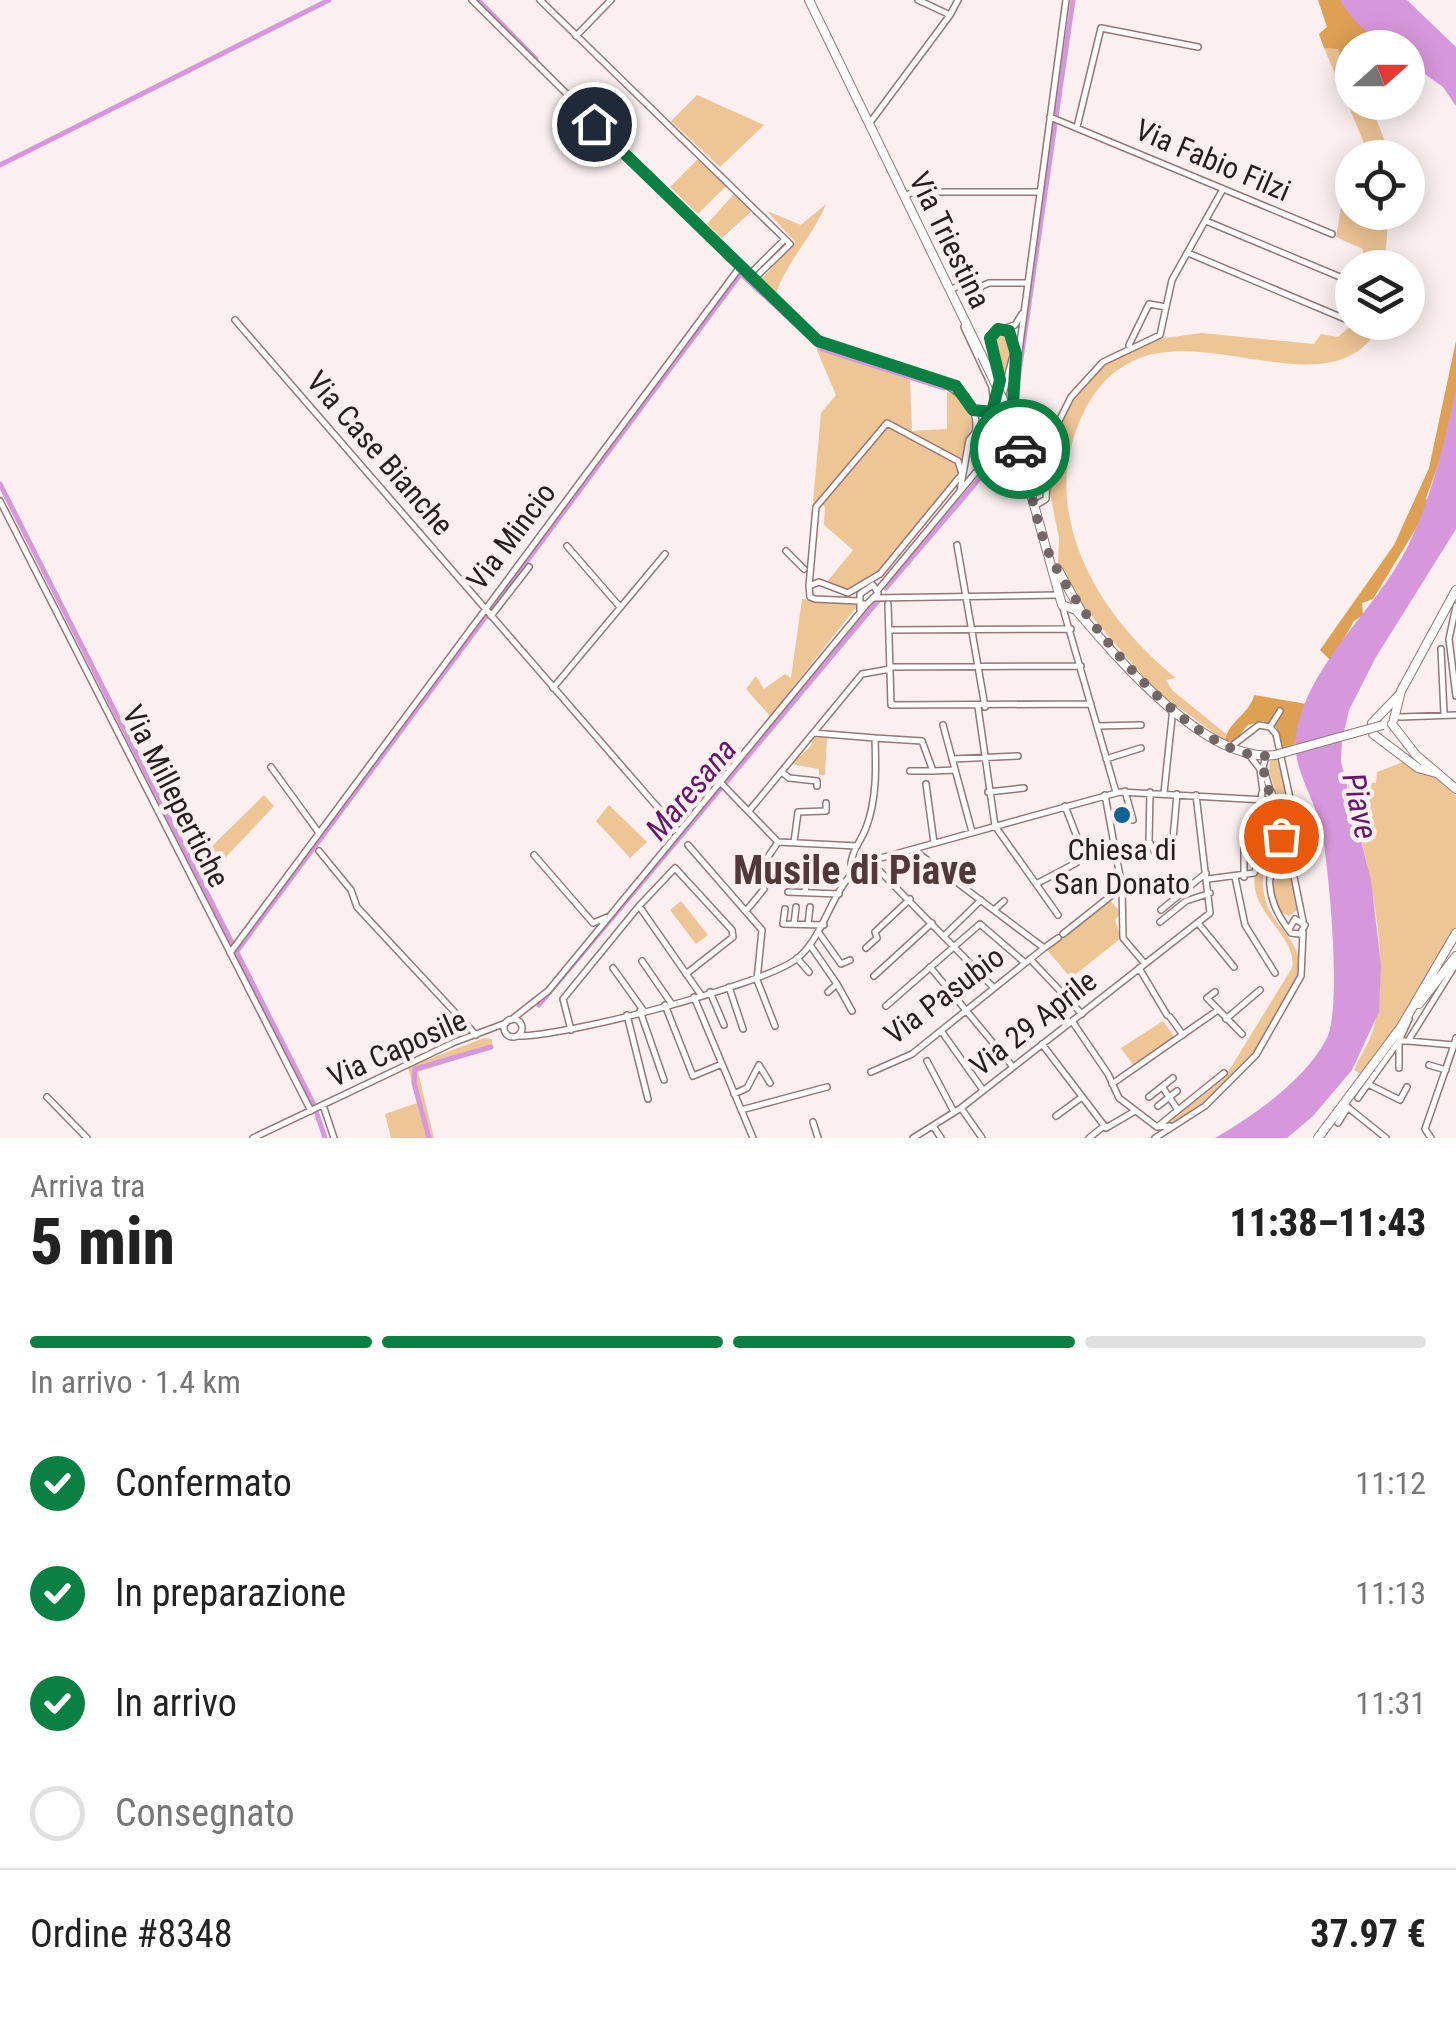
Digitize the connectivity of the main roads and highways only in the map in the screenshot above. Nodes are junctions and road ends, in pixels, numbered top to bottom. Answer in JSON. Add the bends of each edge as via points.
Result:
{"nodes":[{"id":1,"x":809,"y":0,"type":"edge"},
{"id":2,"x":1059,"y":587,"type":"junction"},
{"id":3,"x":1456,"y":590,"type":"edge"},
{"id":4,"x":1069,"y":607,"type":"junction"},
{"id":5,"x":1396,"y":713,"type":"junction"},
{"id":6,"x":1436,"y":773,"type":"junction"},
{"id":7,"x":1456,"y":789,"type":"edge"},
{"id":8,"x":1456,"y":933,"type":"edge"},
{"id":9,"x":1456,"y":959,"type":"edge"},
{"id":10,"x":1401,"y":1027,"type":"junction"},
{"id":11,"x":1321,"y":1138,"type":"edge"}],
"edges":[{"from":1,"to":2,"type":"main road","name":"Via Triestina","bridge":true,"via":[[1009,405]]},
{"from":2,"to":4,"type":"main road"},
{"from":2,"to":4,"type":"main road"},
{"from":3,"to":5,"type":"main road"},
{"from":4,"to":5,"type":"main road","bridge":true,"via":[[1173,708],[1225,746],[1262,756],[1326,741]]},
{"from":5,"to":6,"type":"main road","via":[[1402,737]]},
{"from":5,"to":6,"type":"main road","via":[[1372,723],[1373,734],[1418,768]]},
{"from":6,"to":7,"type":"main road"},
{"from":8,"to":10,"type":"main road"},
{"from":9,"to":10,"type":"main road"},
{"from":10,"to":11,"type":"main road"}]}
